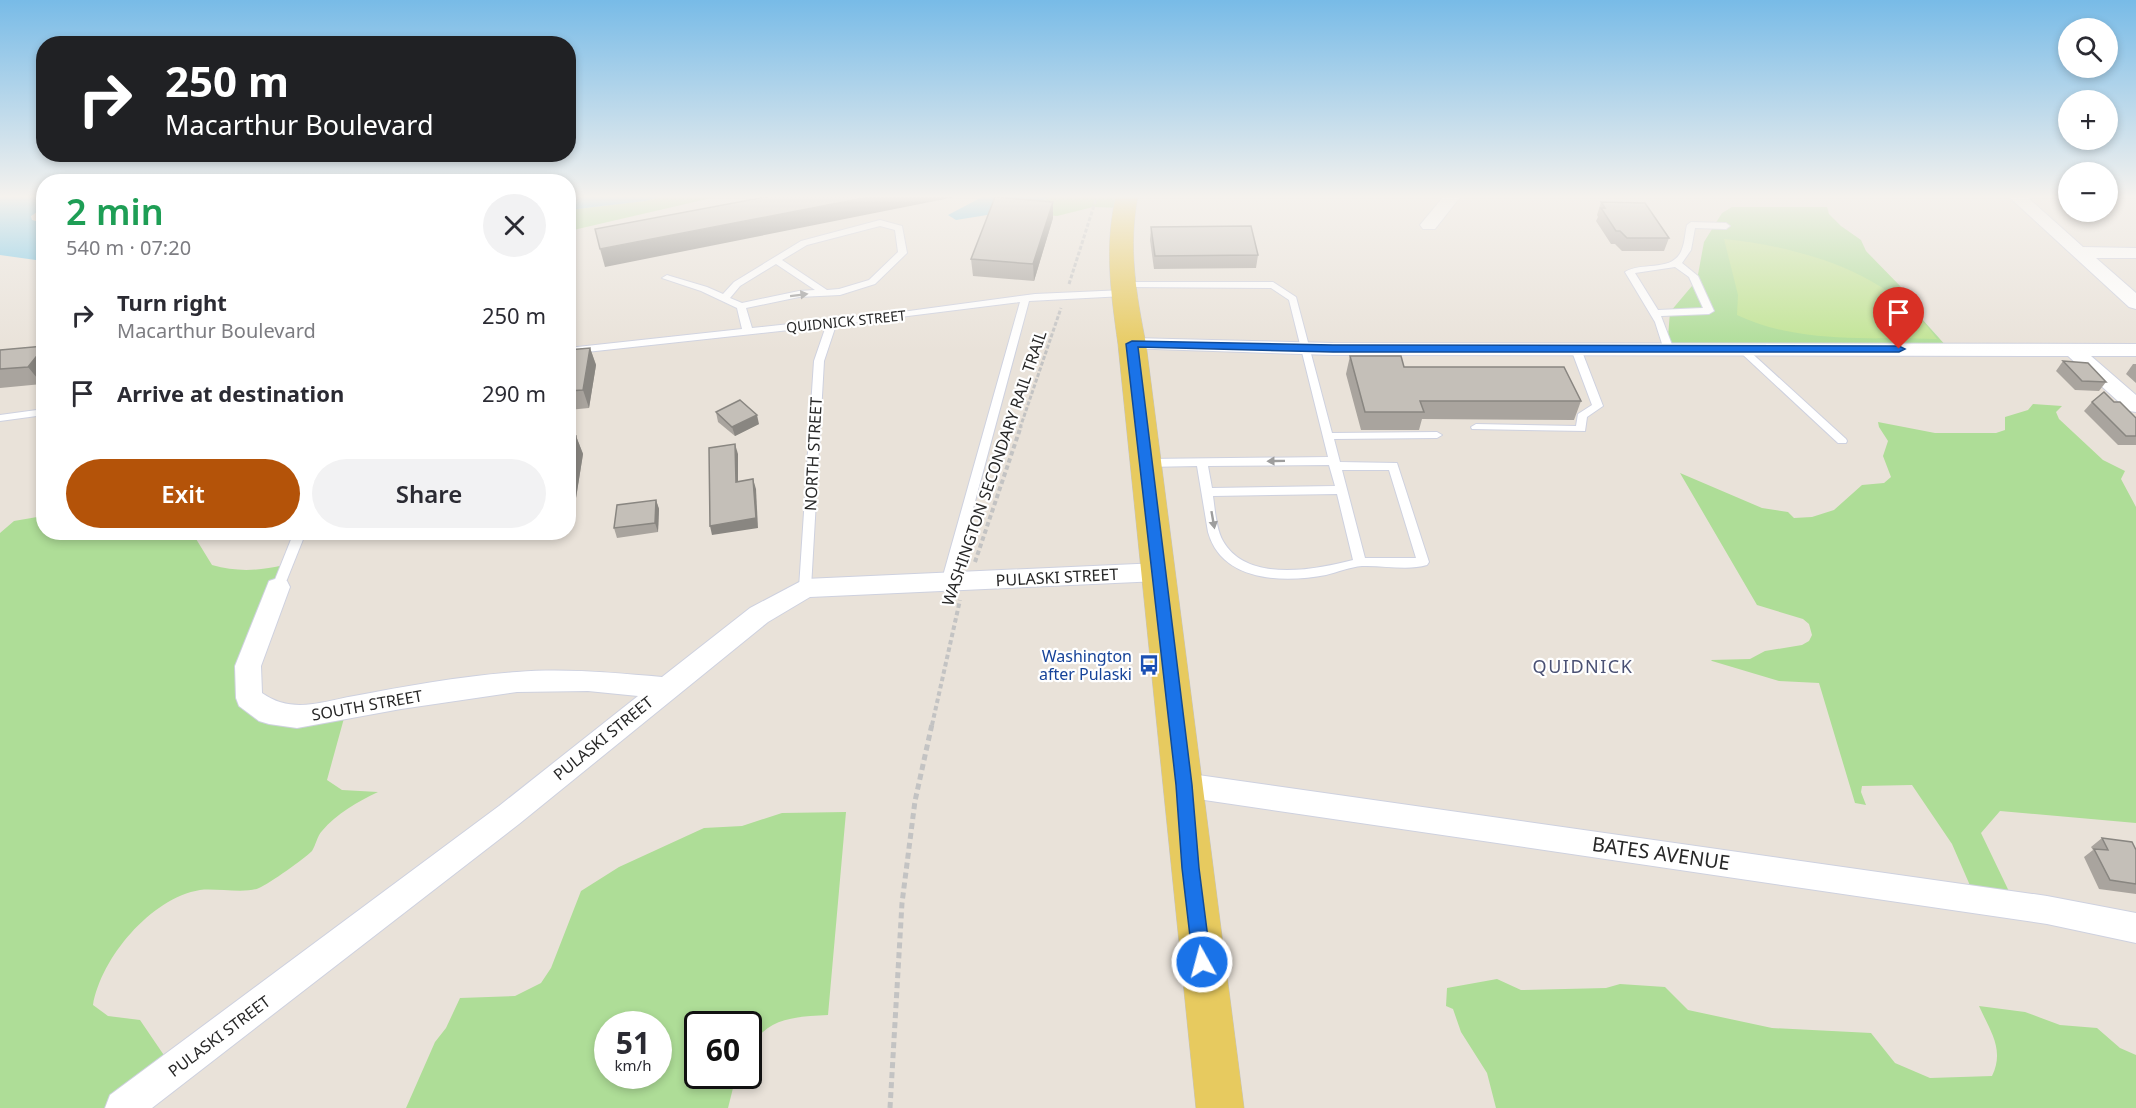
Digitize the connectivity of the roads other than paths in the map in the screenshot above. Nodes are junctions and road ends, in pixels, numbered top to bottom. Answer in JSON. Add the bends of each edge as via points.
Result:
{"nodes":[{"id":1,"x":795,"y":248,"type":"edge"},
{"id":2,"x":902,"y":248,"type":"edge"},
{"id":3,"x":1122,"y":248,"type":"edge"},
{"id":4,"x":1686,"y":248,"type":"edge"},
{"id":5,"x":2074,"y":248,"type":"edge"},
{"id":6,"x":2079,"y":252,"type":"junction"},
{"id":7,"x":2136,"y":253,"type":"edge"},
{"id":8,"x":775,"y":259,"type":"junction"},
{"id":9,"x":1676,"y":263,"type":"junction"},
{"id":10,"x":667,"y":278,"type":"dead end"},
{"id":11,"x":1124,"y":289,"type":"junction"},
{"id":12,"x":825,"y":293,"type":"junction"},
{"id":13,"x":724,"y":298,"type":"junction"},
{"id":14,"x":1025,"y":299,"type":"junction"},
{"id":15,"x":2136,"y":303,"type":"edge"},
{"id":16,"x":741,"y":306,"type":"junction"},
{"id":17,"x":1654,"y":313,"type":"junction"},
{"id":18,"x":832,"y":322,"type":"junction"},
{"id":19,"x":748,"y":332,"type":"junction"},
{"id":20,"x":1132,"y":344,"type":"junction"},
{"id":21,"x":1305,"y":348,"type":"junction"},
{"id":22,"x":1576,"y":349,"type":"junction"},
{"id":23,"x":576,"y":350,"type":"edge"},
{"id":24,"x":1669,"y":350,"type":"junction"},
{"id":25,"x":1743,"y":350,"type":"junction"},
{"id":26,"x":2073,"y":350,"type":"junction"},
{"id":27,"x":2136,"y":350,"type":"edge"},
{"id":28,"x":2136,"y":406,"type":"edge"},
{"id":29,"x":36,"y":413,"type":"edge"},
{"id":30,"x":1,"y":419,"type":"edge"},
{"id":31,"x":1476,"y":427,"type":"dead end"},
{"id":32,"x":1437,"y":435,"type":"dead end"},
{"id":33,"x":1328,"y":436,"type":"junction"},
{"id":34,"x":1842,"y":441,"type":"dead end"},
{"id":35,"x":1202,"y":462,"type":"junction"},
{"id":36,"x":1145,"y":463,"type":"junction"},
{"id":37,"x":1335,"y":463,"type":"junction"},
{"id":38,"x":1342,"y":490,"type":"junction"},
{"id":39,"x":1208,"y":492,"type":"junction"},
{"id":40,"x":297,"y":540,"type":"edge"},
{"id":41,"x":1360,"y":562,"type":"junction"},
{"id":42,"x":1159,"y":572,"type":"junction"},
{"id":43,"x":957,"y":582,"type":"junction"},
{"id":44,"x":279,"y":587,"type":"joint"},
{"id":45,"x":805,"y":588,"type":"junction"},
{"id":46,"x":666,"y":687,"type":"junction"},
{"id":47,"x":1184,"y":785,"type":"junction"},
{"id":48,"x":2136,"y":928,"type":"edge"},
{"id":49,"x":123,"y":1108,"type":"edge"},
{"id":50,"x":1220,"y":1108,"type":"edge"}],
"edges":[{"from":1,"to":8,"type":"lane"},
{"from":2,"to":12,"type":"lane","via":[[903,253],[872,282]]},
{"from":3,"to":11,"type":"main road"},
{"from":4,"to":9,"type":"lane"},
{"from":5,"to":6,"type":"street"},
{"from":6,"to":7,"type":"street"},
{"from":6,"to":15,"type":"street"},
{"from":8,"to":12,"type":"lane"},
{"from":8,"to":13,"type":"lane","via":[[737,284]]},
{"from":9,"to":17,"type":"lane","via":[[1630,272]]},
{"from":9,"to":17,"type":"lane","via":[[1693,276],[1709,311]]},
{"from":10,"to":13,"type":"lane"},
{"from":11,"to":14,"type":"lane","name":"QUIDNICK STREET"},
{"from":11,"to":20,"type":"main road"},
{"from":11,"to":21,"type":"lane","name":"QUIDNICK STREET","via":[[1273,285],[1293,299]]},
{"from":16,"to":12,"type":"lane","one_way":true},
{"from":13,"to":16,"type":"lane"},
{"from":14,"to":18,"type":"lane","name":"QUIDNICK STREET"},
{"from":14,"to":43,"type":"lane"},
{"from":16,"to":19,"type":"lane"},
{"from":17,"to":24,"type":"lane"},
{"from":18,"to":19,"type":"lane","name":"QUIDNICK STREET"},
{"from":18,"to":45,"type":"lane","name":"NORTH STREET","via":[[819,361]]},
{"from":19,"to":23,"type":"lane","name":"QUIDNICK STREET"},
{"from":20,"to":21,"type":"street"},
{"from":20,"to":36,"type":"main road"},
{"from":21,"to":22,"type":"street"},
{"from":21,"to":33,"type":"lane","name":"QUIDNICK STREET"},
{"from":22,"to":24,"type":"street"},
{"from":22,"to":31,"type":"lane","via":[[1598,406],[1582,416],[1581,429]]},
{"from":24,"to":25,"type":"street"},
{"from":25,"to":26,"type":"street"},
{"from":25,"to":34,"type":"lane"},
{"from":26,"to":27,"type":"street"},
{"from":26,"to":28,"type":"street"},
{"from":29,"to":30,"type":"lane"},
{"from":32,"to":33,"type":"lane"},
{"from":33,"to":37,"type":"lane","name":"QUIDNICK STREET"},
{"from":35,"to":36,"type":"lane"},
{"from":37,"to":35,"type":"lane","one_way":true},
{"from":35,"to":39,"type":"lane"},
{"from":36,"to":42,"type":"main road"},
{"from":37,"to":38,"type":"lane","name":"QUIDNICK STREET"},
{"from":37,"to":41,"type":"lane","via":[[1393,466],[1423,561]]},
{"from":38,"to":39,"type":"lane"},
{"from":38,"to":41,"type":"lane","name":"QUIDNICK STREET"},
{"from":39,"to":41,"type":"lane","one_way":true,"via":[[1216,540],[1245,568],[1301,573]]},
{"from":40,"to":44,"type":"lane","name":"SOUTH STREET"},
{"from":42,"to":43,"type":"street","name":"PULASKI STREET"},
{"from":42,"to":47,"type":"main road"},
{"from":43,"to":45,"type":"street","name":"PULASKI STREET"},
{"from":44,"to":46,"type":"street","name":"SOUTH STREET","via":[[248,666],[249,699],[269,713],[297,717],[517,682],[588,681]]},
{"from":45,"to":46,"type":"street","name":"PULASKI STREET","via":[[759,615]]},
{"from":46,"to":49,"type":"street","name":"PULASKI STREET","via":[[509,815]]},
{"from":47,"to":48,"type":"street","name":"BATES AVENUE","via":[[2047,910]]},
{"from":47,"to":50,"type":"main road","via":[[1190,868]]}]}
